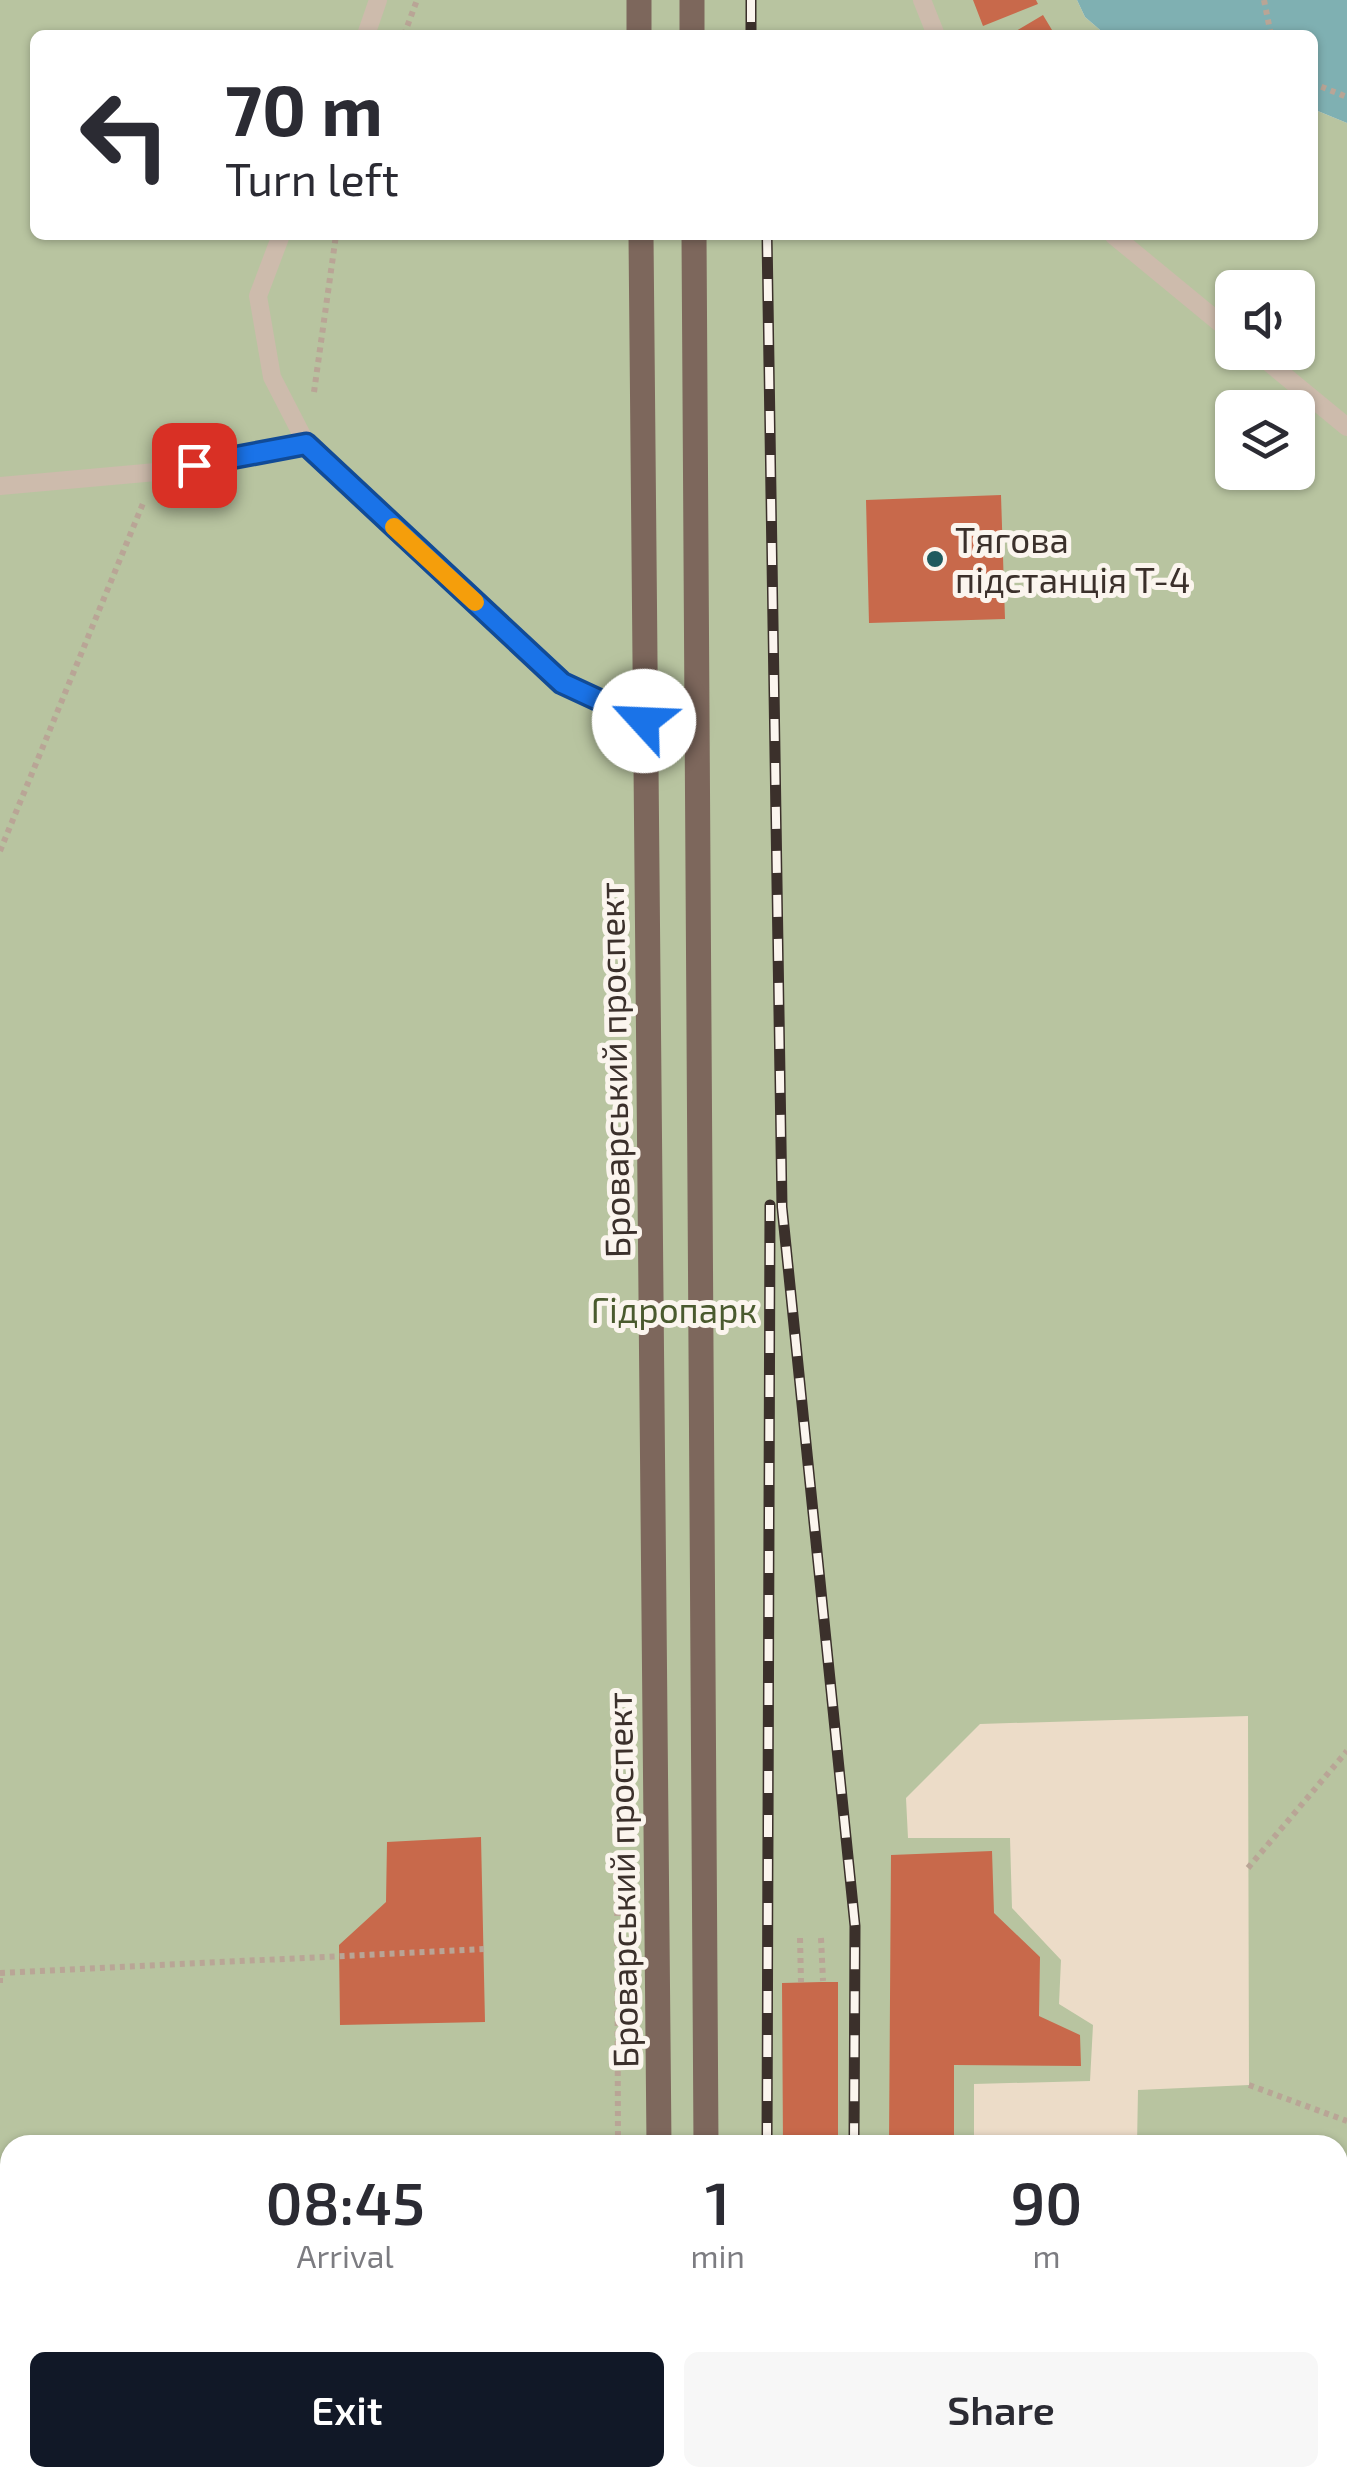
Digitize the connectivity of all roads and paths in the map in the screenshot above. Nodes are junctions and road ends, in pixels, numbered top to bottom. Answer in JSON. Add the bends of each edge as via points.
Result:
{"nodes":[{"id":1,"x":378,"y":0,"type":"edge"},
{"id":2,"x":417,"y":0,"type":"edge"},
{"id":3,"x":639,"y":0,"type":"edge"},
{"id":4,"x":692,"y":0,"type":"edge"},
{"id":5,"x":922,"y":0,"type":"edge"},
{"id":6,"x":1264,"y":0,"type":"edge"},
{"id":7,"x":368,"y":30,"type":"edge"},
{"id":8,"x":406,"y":30,"type":"edge"},
{"id":9,"x":639,"y":30,"type":"edge"},
{"id":10,"x":692,"y":30,"type":"edge"},
{"id":11,"x":934,"y":30,"type":"edge"},
{"id":12,"x":1270,"y":30,"type":"edge"},
{"id":13,"x":1318,"y":85,"type":"edge"},
{"id":14,"x":1347,"y":97,"type":"edge"},
{"id":15,"x":279,"y":240,"type":"edge"},
{"id":16,"x":335,"y":240,"type":"edge"},
{"id":17,"x":641,"y":240,"type":"edge"},
{"id":18,"x":694,"y":240,"type":"edge"},
{"id":19,"x":1119,"y":240,"type":"edge"},
{"id":20,"x":1215,"y":319,"type":"edge"},
{"id":21,"x":1278,"y":370,"type":"edge"},
{"id":22,"x":1347,"y":428,"type":"edge"},
{"id":23,"x":306,"y":444,"type":"junction"},
{"id":24,"x":156,"y":472,"type":"junction"},
{"id":25,"x":0,"y":486,"type":"edge"},
{"id":26,"x":644,"y":721,"type":"junction"},
{"id":27,"x":0,"y":851,"type":"edge"},
{"id":28,"x":1347,"y":1752,"type":"edge"},
{"id":29,"x":1248,"y":1868,"type":"dead end"},
{"id":30,"x":800,"y":1938,"type":"dead end"},
{"id":31,"x":822,"y":1938,"type":"dead end"},
{"id":32,"x":484,"y":1949,"type":"dead end"},
{"id":33,"x":0,"y":1972,"type":"edge"},
{"id":34,"x":0,"y":1982,"type":"edge"},
{"id":35,"x":801,"y":1982,"type":"dead end"},
{"id":36,"x":823,"y":1982,"type":"dead end"},
{"id":37,"x":1248,"y":2085,"type":"dead end"},
{"id":38,"x":1347,"y":2121,"type":"edge"},
{"id":39,"x":659,"y":2135,"type":"edge"},
{"id":40,"x":706,"y":2135,"type":"edge"}],
"edges":[{"from":1,"to":7,"type":"lane"},
{"from":2,"to":8,"type":"path"},
{"from":3,"to":9,"type":"main road"},
{"from":4,"to":10,"type":"main road"},
{"from":5,"to":11,"type":"lane"},
{"from":6,"to":12,"type":"path"},
{"from":13,"to":14,"type":"path"},
{"from":15,"to":23,"type":"lane","via":[[258,296],[272,377]]},
{"from":16,"to":23,"type":"path"},
{"from":17,"to":26,"type":"main road","name":"Броварський проспект"},
{"from":18,"to":40,"type":"main road"},
{"from":19,"to":20,"type":"lane"},
{"from":21,"to":22,"type":"lane"},
{"from":23,"to":24,"type":"lane"},
{"from":23,"to":26,"type":"lane","via":[[562,683]]},
{"from":24,"to":25,"type":"lane"},
{"from":24,"to":27,"type":"path"},
{"from":26,"to":39,"type":"main road","name":"Броварський проспект"},
{"from":28,"to":29,"type":"path"},
{"from":30,"to":35,"type":"path"},
{"from":31,"to":36,"type":"path"},
{"from":32,"to":33,"type":"path"},
{"from":33,"to":34,"type":"path"},
{"from":37,"to":38,"type":"path"}]}
